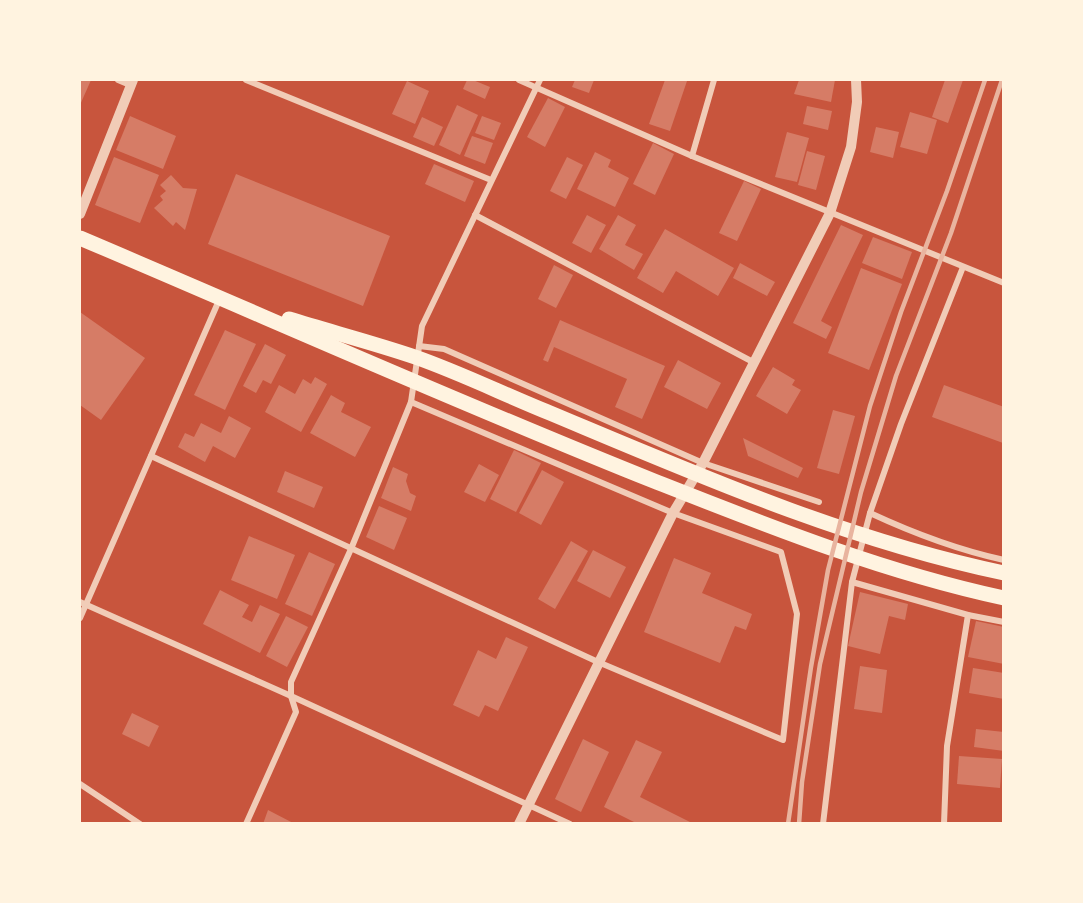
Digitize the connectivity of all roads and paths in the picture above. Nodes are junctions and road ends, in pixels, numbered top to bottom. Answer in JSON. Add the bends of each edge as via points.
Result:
{"nodes":[{"id":1,"x":118,"y":80,"type":"edge"},
{"id":2,"x":246,"y":80,"type":"edge"},
{"id":3,"x":519,"y":80,"type":"edge"},
{"id":4,"x":540,"y":80,"type":"edge"},
{"id":5,"x":714,"y":80,"type":"edge"},
{"id":6,"x":856,"y":80,"type":"edge"},
{"id":7,"x":132,"y":82,"type":"edge"},
{"id":8,"x":536,"y":88,"type":"junction"},
{"id":9,"x":692,"y":156,"type":"junction"},
{"id":10,"x":491,"y":180,"type":"junction"},
{"id":11,"x":831,"y":213,"type":"junction"},
{"id":12,"x":80,"y":214,"type":"edge"},
{"id":13,"x":475,"y":215,"type":"junction"},
{"id":14,"x":80,"y":238,"type":"edge"},
{"id":15,"x":963,"y":267,"type":"junction"},
{"id":16,"x":1004,"y":283,"type":"edge"},
{"id":17,"x":220,"y":298,"type":"junction"},
{"id":18,"x":418,"y":352,"type":"junction"},
{"id":19,"x":753,"y":362,"type":"junction"},
{"id":20,"x":413,"y":382,"type":"junction"},
{"id":21,"x":411,"y":402,"type":"junction"},
{"id":22,"x":152,"y":456,"type":"junction"},
{"id":23,"x":703,"y":463,"type":"junction"},
{"id":24,"x":819,"y":502,"type":"dead end"},
{"id":25,"x":673,"y":513,"type":"junction"},
{"id":26,"x":870,"y":513,"type":"junction"},
{"id":27,"x":351,"y":549,"type":"junction"},
{"id":28,"x":1004,"y":561,"type":"edge"},
{"id":29,"x":1004,"y":573,"type":"edge"},
{"id":30,"x":852,"y":582,"type":"junction"},
{"id":31,"x":1004,"y":598,"type":"edge"},
{"id":32,"x":82,"y":604,"type":"edge"},
{"id":33,"x":968,"y":615,"type":"junction"},
{"id":34,"x":80,"y":618,"type":"edge"},
{"id":35,"x":1004,"y":622,"type":"edge"},
{"id":36,"x":598,"y":662,"type":"junction"},
{"id":37,"x":291,"y":696,"type":"junction"},
{"id":38,"x":80,"y":784,"type":"edge"},
{"id":39,"x":528,"y":804,"type":"junction"},
{"id":40,"x":140,"y":824,"type":"edge"},
{"id":41,"x":246,"y":824,"type":"edge"},
{"id":42,"x":519,"y":824,"type":"edge"},
{"id":43,"x":570,"y":824,"type":"edge"},
{"id":44,"x":823,"y":824,"type":"edge"},
{"id":45,"x":944,"y":824,"type":"edge"}],
"edges":[{"from":1,"to":7,"type":"street"},
{"from":2,"to":10,"type":"street"},
{"from":3,"to":8,"type":"street"},
{"from":4,"to":8,"type":"street"},
{"from":5,"to":9,"type":"street"},
{"from":6,"to":11,"type":"street","via":[[851,147]]},
{"from":7,"to":12,"type":"street"},
{"from":8,"to":9,"type":"street"},
{"from":8,"to":10,"type":"street"},
{"from":9,"to":11,"type":"street"},
{"from":10,"to":13,"type":"street"},
{"from":11,"to":15,"type":"street"},
{"from":11,"to":19,"type":"street"},
{"from":13,"to":18,"type":"street","via":[[422,326]]},
{"from":13,"to":19,"type":"street"},
{"from":14,"to":17,"type":"main road"},
{"from":15,"to":16,"type":"street"},
{"from":15,"to":26,"type":"street"},
{"from":17,"to":18,"type":"main road"},
{"from":17,"to":20,"type":"main road"},
{"from":17,"to":22,"type":"street"},
{"from":18,"to":20,"type":"street"},
{"from":18,"to":23,"type":"street","via":[[444,349]]},
{"from":18,"to":29,"type":"main road","via":[[588,429],[816,520],[940,559]]},
{"from":19,"to":23,"type":"street"},
{"from":20,"to":21,"type":"street"},
{"from":20,"to":31,"type":"main road","via":[[797,537],[946,586]]},
{"from":21,"to":25,"type":"street"},
{"from":21,"to":27,"type":"street"},
{"from":22,"to":27,"type":"street"},
{"from":22,"to":32,"type":"street"},
{"from":23,"to":24,"type":"street"},
{"from":23,"to":25,"type":"street"},
{"from":25,"to":36,"type":"street"},
{"from":25,"to":36,"type":"street","via":[[781,552],[797,614],[783,740]]},
{"from":26,"to":28,"type":"street","via":[[903,529]]},
{"from":26,"to":30,"type":"street"},
{"from":27,"to":36,"type":"street"},
{"from":27,"to":37,"type":"street","via":[[291,682]]},
{"from":30,"to":33,"type":"street"},
{"from":30,"to":44,"type":"street"},
{"from":32,"to":34,"type":"street"},
{"from":32,"to":37,"type":"street"},
{"from":33,"to":35,"type":"street"},
{"from":33,"to":45,"type":"street","via":[[947,746]]},
{"from":36,"to":39,"type":"street"},
{"from":37,"to":39,"type":"street"},
{"from":37,"to":41,"type":"street","via":[[296,712]]},
{"from":38,"to":40,"type":"street"},
{"from":39,"to":42,"type":"street"},
{"from":39,"to":43,"type":"street"}]}
